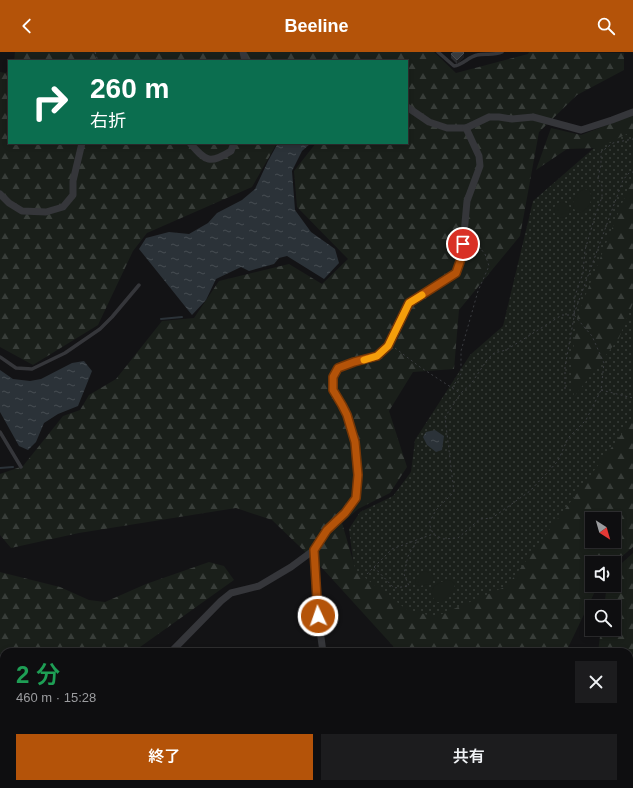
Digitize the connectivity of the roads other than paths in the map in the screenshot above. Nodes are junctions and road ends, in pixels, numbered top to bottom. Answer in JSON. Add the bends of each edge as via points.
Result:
{"nodes":[{"id":1,"x":438,"y":52,"type":"edge"},
{"id":2,"x":502,"y":52,"type":"edge"},
{"id":3,"x":408,"y":108,"type":"edge"},
{"id":4,"x":633,"y":112,"type":"edge"},
{"id":5,"x":466,"y":128,"type":"junction"},
{"id":6,"x":82,"y":144,"type":"edge"},
{"id":7,"x":191,"y":144,"type":"edge"},
{"id":8,"x":234,"y":144,"type":"edge"},
{"id":9,"x":0,"y":194,"type":"edge"},
{"id":10,"x":139,"y":285,"type":"dead end"},
{"id":11,"x":0,"y":357,"type":"edge"},
{"id":12,"x":0,"y":432,"type":"edge"},
{"id":13,"x":21,"y":467,"type":"dead end"},
{"id":14,"x":314,"y":550,"type":"junction"},
{"id":15,"x":175,"y":648,"type":"edge"},
{"id":16,"x":322,"y":648,"type":"edge"}],
"edges":[{"from":1,"to":2,"type":"lane","via":[[454,66],[460,66],[476,55],[497,55]]},
{"from":3,"to":5,"type":"street","via":[[428,122],[447,128]]},
{"from":4,"to":5,"type":"street","via":[[581,130],[533,117],[489,117]]},
{"from":5,"to":14,"type":"street","via":[[479,156],[480,166],[467,201],[462,256],[456,273],[409,303],[388,346],[377,356],[338,368],[333,377],[333,390],[347,415],[355,442],[358,475],[356,498],[327,530]]},
{"from":6,"to":9,"type":"street","via":[[73,181],[73,195],[63,207],[46,212],[22,211]]},
{"from":7,"to":8,"type":"street","via":[[201,156],[210,160],[220,158],[231,151]]},
{"from":10,"to":11,"type":"lane","via":[[100,329],[65,353],[32,369],[16,368]]},
{"from":12,"to":13,"type":"lane"},
{"from":14,"to":15,"type":"street","via":[[259,586],[231,592]]},
{"from":14,"to":16,"type":"street"}]}
